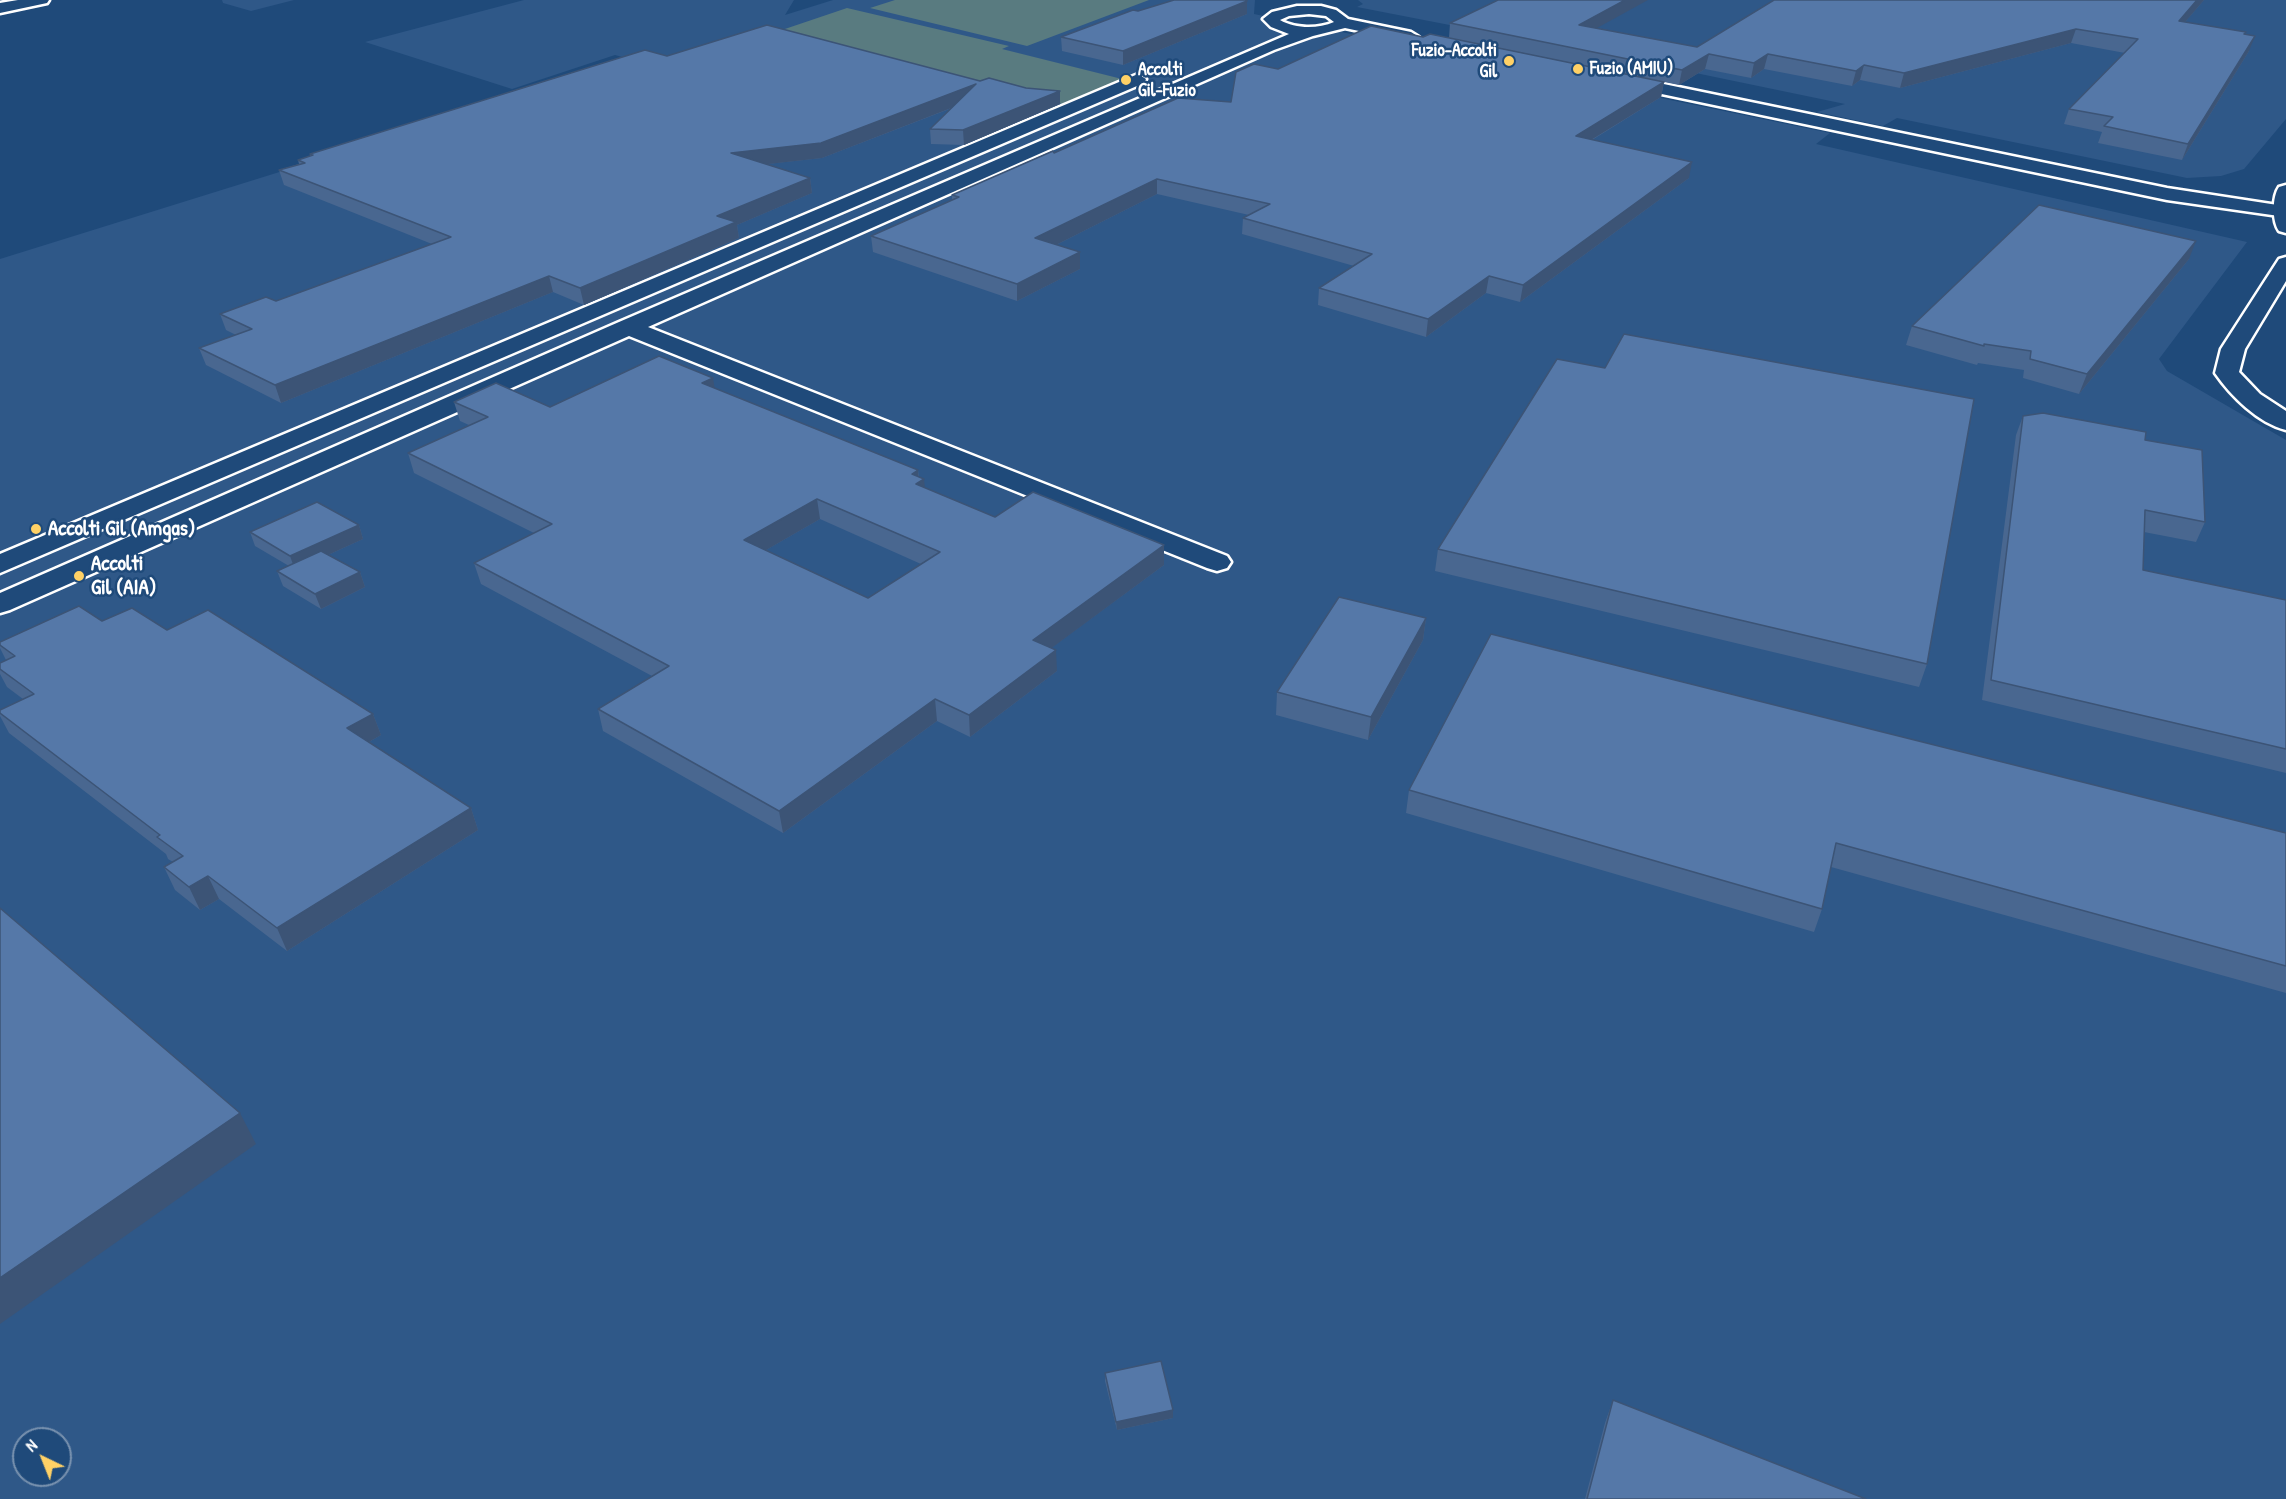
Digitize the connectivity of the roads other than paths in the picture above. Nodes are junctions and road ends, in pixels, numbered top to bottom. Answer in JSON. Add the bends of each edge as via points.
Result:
{"nodes":[{"id":1,"x":42,"y":0,"type":"edge"},
{"id":2,"x":1311,"y":0,"type":"edge"},
{"id":3,"x":0,"y":8,"type":"edge"},
{"id":4,"x":1328,"y":12,"type":"junction"},
{"id":5,"x":1270,"y":16,"type":"edge"},
{"id":6,"x":1343,"y":22,"type":"junction"},
{"id":7,"x":1311,"y":31,"type":"junction"},
{"id":8,"x":1429,"y":41,"type":"edge"},
{"id":9,"x":1160,"y":70,"type":"dead end"},
{"id":10,"x":1600,"y":76,"type":"edge"},
{"id":11,"x":2286,"y":191,"type":"edge"},
{"id":12,"x":2285,"y":220,"type":"edge"},
{"id":13,"x":2286,"y":263,"type":"edge"},
{"id":14,"x":627,"y":327,"type":"junction"},
{"id":15,"x":2251,"y":399,"type":"junction"},
{"id":16,"x":2286,"y":413,"type":"edge"},
{"id":17,"x":2286,"y":422,"type":"edge"},
{"id":18,"x":1217,"y":561,"type":"dead end"},
{"id":19,"x":0,"y":564,"type":"edge"},
{"id":20,"x":0,"y":604,"type":"edge"}],
"edges":[{"from":1,"to":3,"type":"street"},
{"from":2,"to":4,"type":"street"},
{"from":4,"to":5,"type":"street","via":[[1295,10]]},
{"from":4,"to":6,"type":"street"},
{"from":5,"to":7,"type":"street","via":[[1281,27]]},
{"from":6,"to":7,"type":"street"},
{"from":6,"to":8,"type":"street"},
{"from":7,"to":14,"type":"street"},
{"from":9,"to":19,"type":"street"},
{"from":10,"to":12,"type":"street"},
{"from":11,"to":12,"type":"street"},
{"from":13,"to":15,"type":"street","via":[[2233,349],[2227,373]]},
{"from":14,"to":18,"type":"street"},
{"from":14,"to":20,"type":"street"},
{"from":15,"to":16,"type":"street"},
{"from":15,"to":17,"type":"street"}]}
